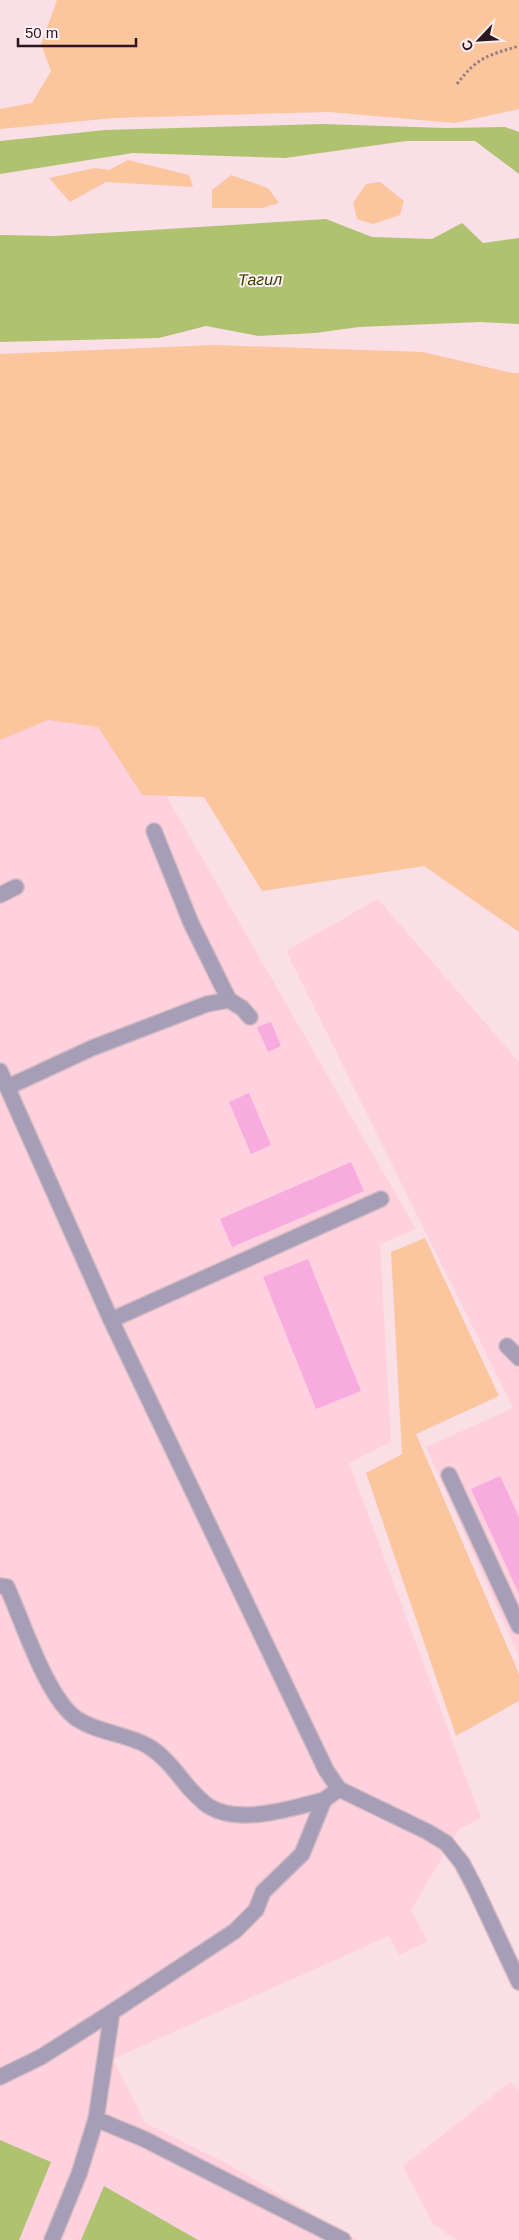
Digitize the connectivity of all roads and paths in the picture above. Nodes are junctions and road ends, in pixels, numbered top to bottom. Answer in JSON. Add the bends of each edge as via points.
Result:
{"nodes":[{"id":1,"x":519,"y":46,"type":"edge"},
{"id":2,"x":457,"y":84,"type":"dead end"},
{"id":3,"x":154,"y":831,"type":"dead end"},
{"id":4,"x":16,"y":887,"type":"dead end"},
{"id":5,"x":0,"y":895,"type":"edge"},
{"id":6,"x":229,"y":1000,"type":"junction"},
{"id":7,"x":250,"y":1017,"type":"dead end"},
{"id":8,"x":0,"y":1071,"type":"edge"},
{"id":9,"x":7,"y":1095,"type":"edge"},
{"id":10,"x":381,"y":1199,"type":"dead end"},
{"id":11,"x":110,"y":1320,"type":"junction"},
{"id":12,"x":507,"y":1346,"type":"dead end"},
{"id":13,"x":519,"y":1358,"type":"edge"},
{"id":14,"x":449,"y":1475,"type":"dead end"},
{"id":15,"x":0,"y":1586,"type":"edge"},
{"id":16,"x":519,"y":1626,"type":"edge"},
{"id":17,"x":339,"y":1789,"type":"junction"},
{"id":18,"x":324,"y":1800,"type":"junction"},
{"id":19,"x":519,"y":1982,"type":"edge"},
{"id":20,"x":112,"y":2012,"type":"junction"},
{"id":21,"x":0,"y":2077,"type":"edge"},
{"id":22,"x":96,"y":2119,"type":"junction"},
{"id":23,"x":52,"y":2240,"type":"edge"},
{"id":24,"x":344,"y":2240,"type":"edge"}],
"edges":[{"from":1,"to":2,"type":"path","via":[[484,56],[467,70]]},
{"from":3,"to":6,"type":"lane","via":[[191,923]]},
{"from":4,"to":5,"type":"lane"},
{"from":6,"to":7,"type":"lane"},
{"from":6,"to":9,"type":"lane","via":[[207,1004],[92,1048]]},
{"from":8,"to":9,"type":"lane"},
{"from":9,"to":11,"type":"lane"},
{"from":10,"to":11,"type":"lane"},
{"from":11,"to":17,"type":"lane","via":[[326,1770]]},
{"from":12,"to":13,"type":"lane"},
{"from":14,"to":16,"type":"lane"},
{"from":15,"to":18,"type":"lane","via":[[7,1587],[48,1684],[62,1705],[77,1719],[148,1746],[173,1766],[190,1789],[210,1807],[235,1815],[278,1812]]},
{"from":17,"to":18,"type":"lane"},
{"from":17,"to":19,"type":"lane","via":[[446,1843],[466,1871]]},
{"from":18,"to":20,"type":"lane","via":[[302,1854],[263,1892],[256,1910],[235,1931]]},
{"from":20,"to":21,"type":"lane","via":[[41,2058]]},
{"from":20,"to":22,"type":"lane"},
{"from":22,"to":23,"type":"lane"},
{"from":22,"to":24,"type":"lane","via":[[144,2139]]}]}
